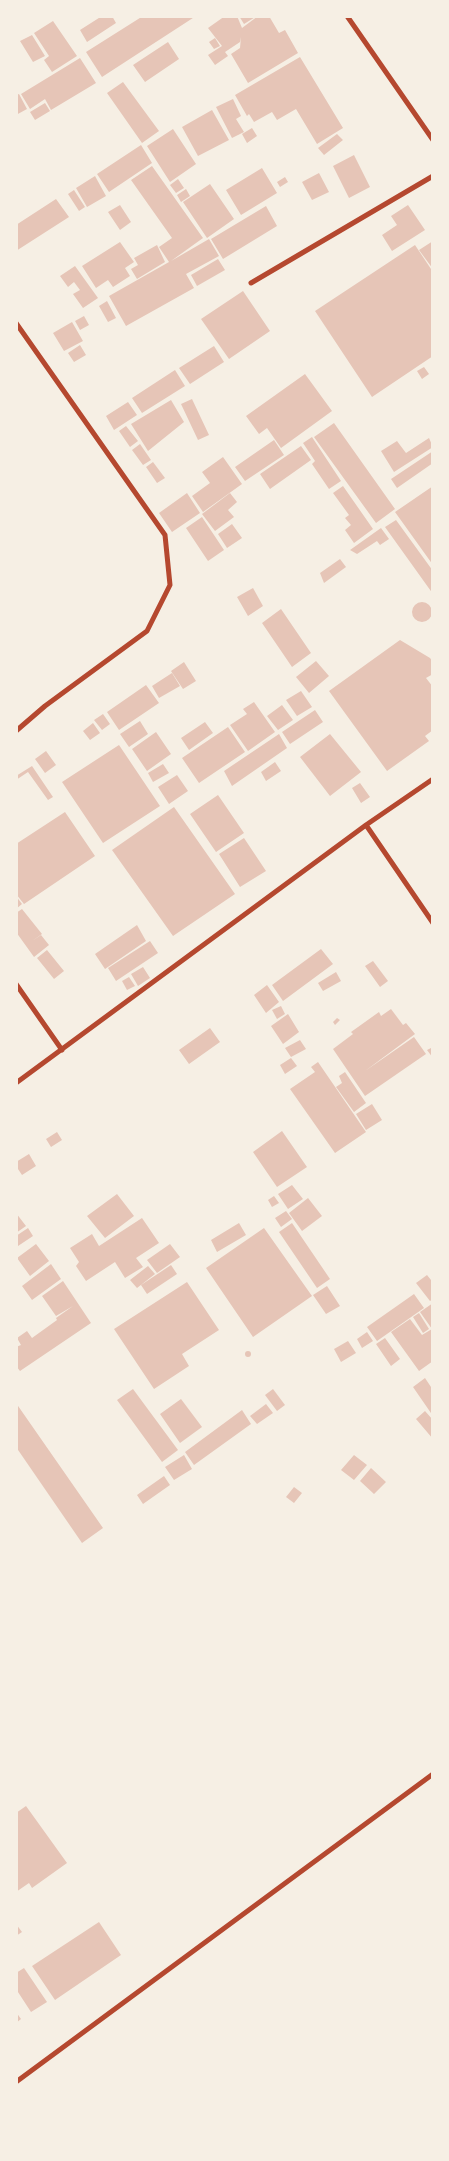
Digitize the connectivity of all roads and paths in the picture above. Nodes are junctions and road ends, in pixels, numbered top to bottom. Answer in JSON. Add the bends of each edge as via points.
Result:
{"nodes":[{"id":1,"x":347,"y":16,"type":"edge"},
{"id":2,"x":433,"y":140,"type":"edge"},
{"id":3,"x":433,"y":176,"type":"edge"},
{"id":4,"x":251,"y":282,"type":"dead end"},
{"id":5,"x":16,"y":323,"type":"edge"},
{"id":6,"x":16,"y":731,"type":"edge"},
{"id":7,"x":433,"y":779,"type":"edge"},
{"id":8,"x":366,"y":825,"type":"junction"},
{"id":9,"x":433,"y":924,"type":"edge"},
{"id":10,"x":16,"y":984,"type":"edge"},
{"id":11,"x":62,"y":1050,"type":"junction"},
{"id":12,"x":16,"y":1083,"type":"edge"},
{"id":13,"x":433,"y":1774,"type":"edge"},
{"id":14,"x":16,"y":2082,"type":"edge"}],
"edges":[{"from":1,"to":2,"type":"street"},
{"from":3,"to":4,"type":"street"},
{"from":5,"to":6,"type":"street","via":[[166,534],[170,585],[147,631],[44,706]]},
{"from":7,"to":8,"type":"street"},
{"from":8,"to":9,"type":"street"},
{"from":8,"to":11,"type":"street"},
{"from":10,"to":11,"type":"street"},
{"from":11,"to":12,"type":"street"},
{"from":13,"to":14,"type":"street"}]}
